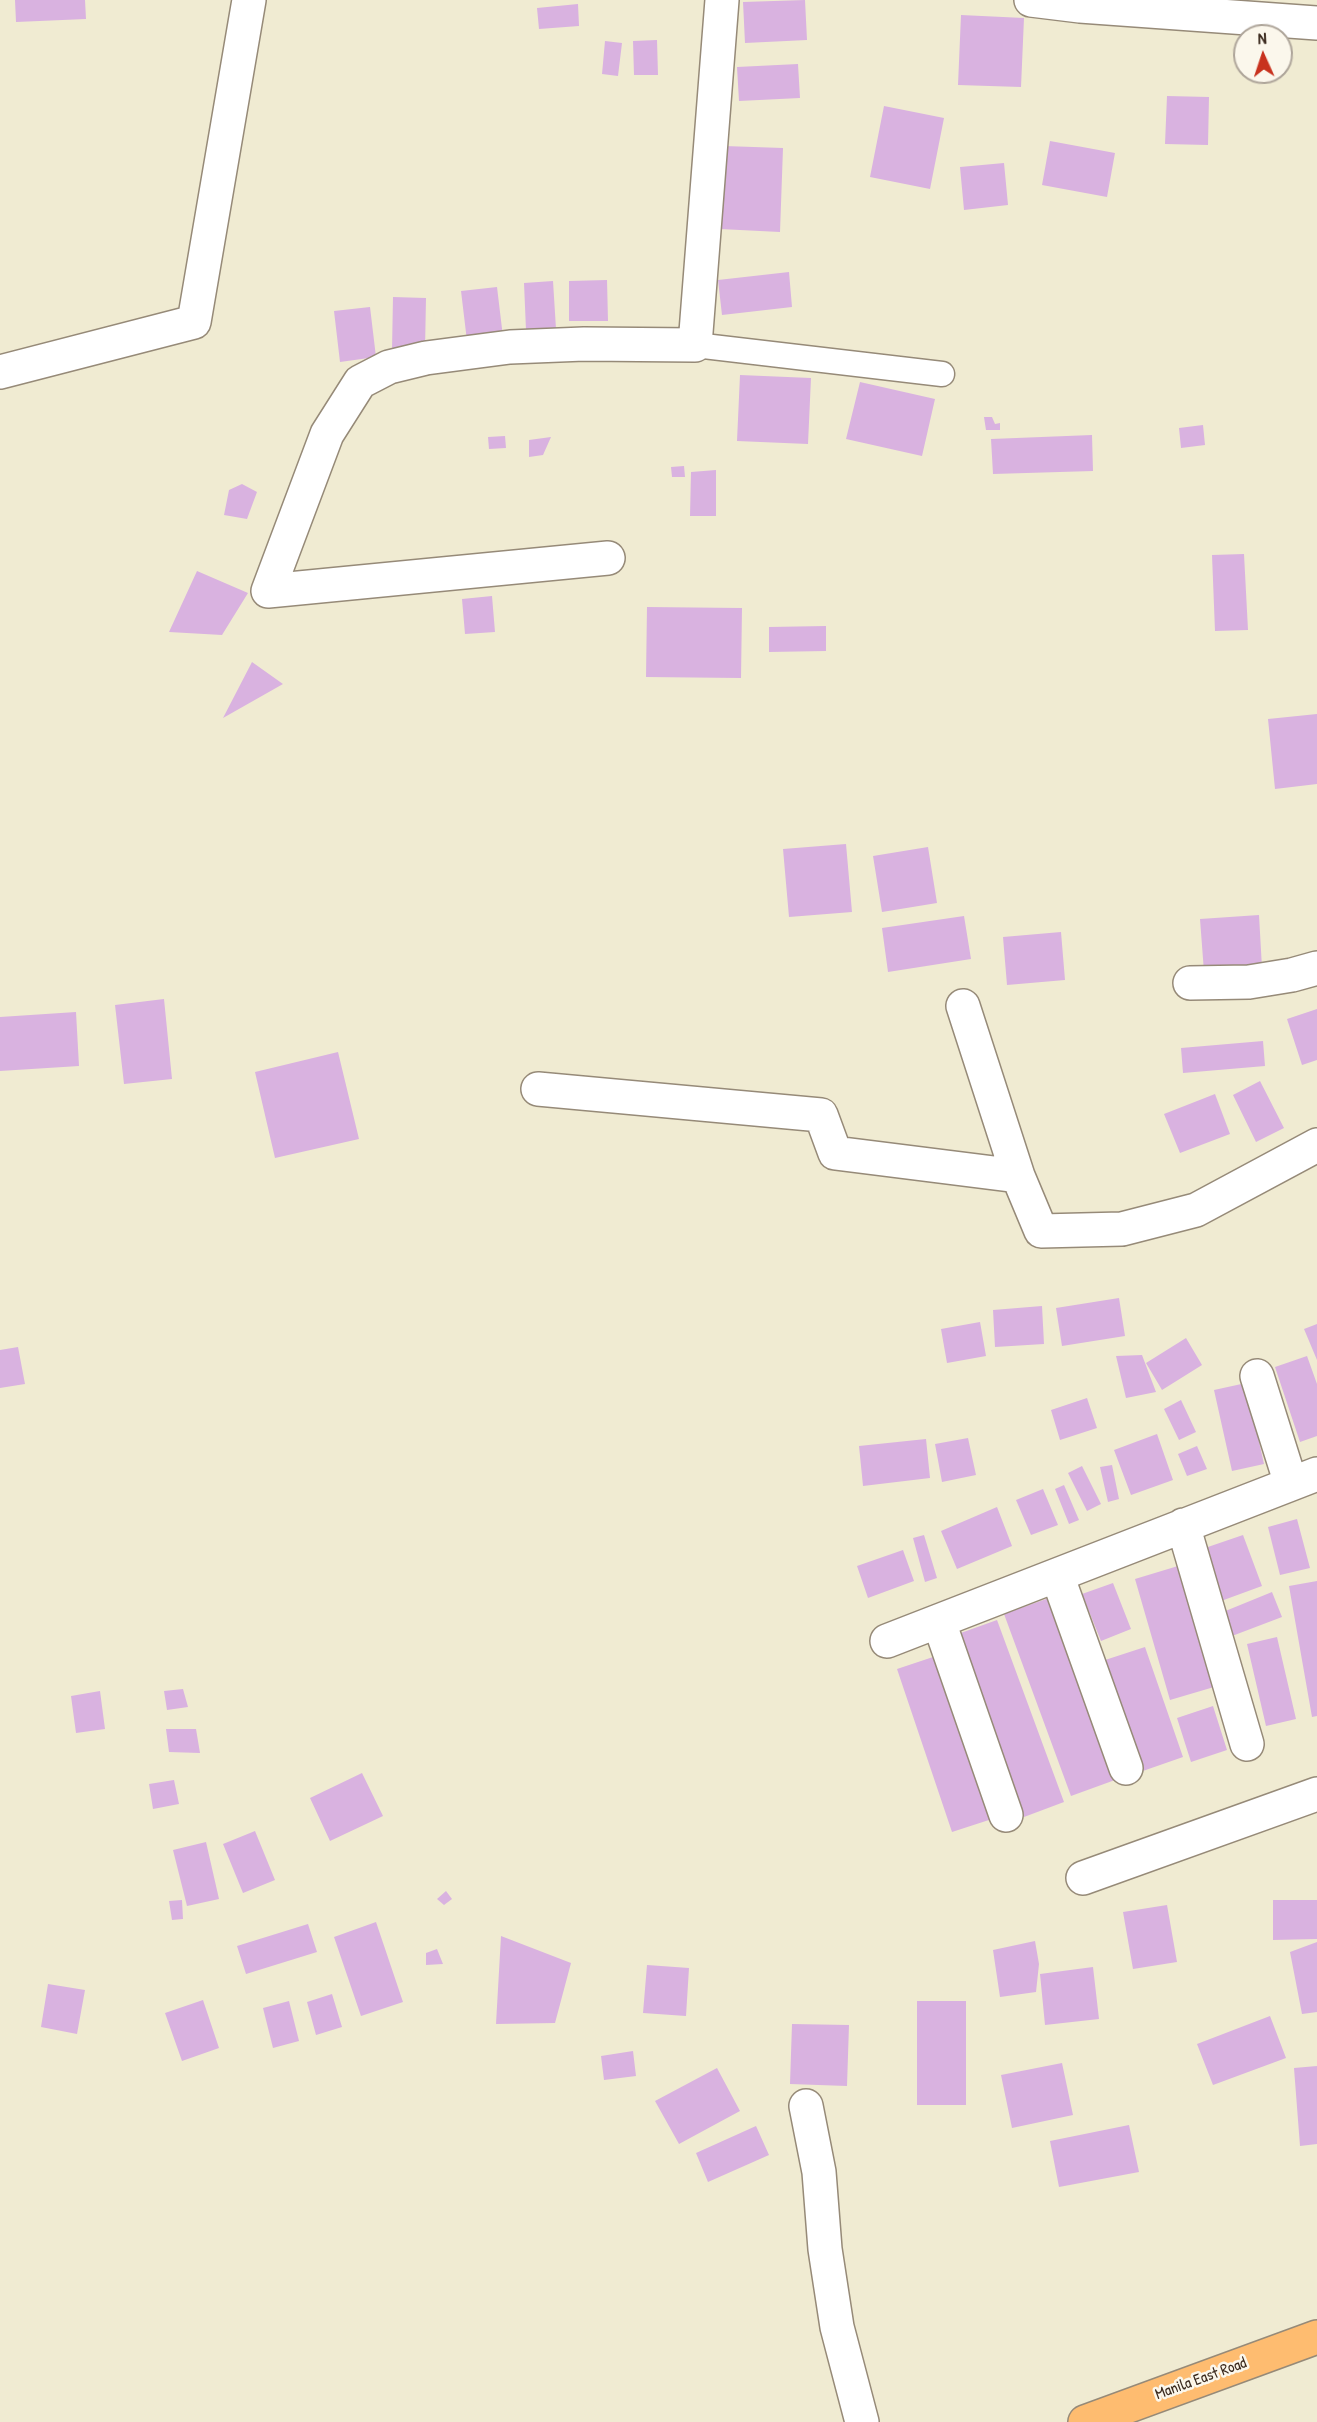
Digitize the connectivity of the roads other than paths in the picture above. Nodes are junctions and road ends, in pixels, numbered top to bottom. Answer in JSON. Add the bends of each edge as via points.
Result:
{"nodes":[{"id":1,"x":249,"y":0,"type":"edge"},
{"id":2,"x":722,"y":0,"type":"edge"},
{"id":3,"x":1031,"y":0,"type":"edge"},
{"id":4,"x":1317,"y":23,"type":"edge"},
{"id":5,"x":695,"y":345,"type":"junction"},
{"id":6,"x":0,"y":372,"type":"edge"},
{"id":7,"x":942,"y":374,"type":"dead end"},
{"id":8,"x":608,"y":558,"type":"dead end"},
{"id":9,"x":1317,"y":968,"type":"edge"},
{"id":10,"x":1190,"y":984,"type":"dead end"},
{"id":11,"x":963,"y":1006,"type":"dead end"},
{"id":12,"x":538,"y":1089,"type":"dead end"},
{"id":13,"x":1317,"y":1145,"type":"edge"},
{"id":14,"x":1017,"y":1176,"type":"junction"},
{"id":15,"x":1257,"y":1376,"type":"dead end"},
{"id":16,"x":1304,"y":1479,"type":"edge"},
{"id":17,"x":1183,"y":1526,"type":"junction"},
{"id":18,"x":1057,"y":1575,"type":"junction"},
{"id":19,"x":939,"y":1622,"type":"junction"},
{"id":20,"x":887,"y":1641,"type":"dead end"},
{"id":21,"x":1247,"y":1744,"type":"dead end"},
{"id":22,"x":1126,"y":1768,"type":"dead end"},
{"id":23,"x":1317,"y":1794,"type":"edge"},
{"id":24,"x":1006,"y":1815,"type":"dead end"},
{"id":25,"x":1083,"y":1878,"type":"dead end"},
{"id":26,"x":806,"y":2106,"type":"dead end"},
{"id":27,"x":1317,"y":2337,"type":"edge"},
{"id":28,"x":862,"y":2422,"type":"edge"},
{"id":29,"x":1085,"y":2422,"type":"edge"}],
"edges":[{"from":1,"to":6,"type":"street","via":[[194,322]]},
{"from":2,"to":5,"type":"street"},
{"from":3,"to":4,"type":"street"},
{"from":5,"to":7,"type":"lane"},
{"from":5,"to":8,"type":"street","via":[[510,347],[426,358],[389,367],[360,382],[327,434],[268,591]]},
{"from":9,"to":10,"type":"street","via":[[1249,982]]},
{"from":11,"to":14,"type":"street"},
{"from":12,"to":14,"type":"street","via":[[821,1115],[835,1153]]},
{"from":13,"to":14,"type":"street","via":[[1196,1210],[1122,1229],[1041,1231]]},
{"from":15,"to":16,"type":"street"},
{"from":16,"to":17,"type":"street"},
{"from":17,"to":18,"type":"street"},
{"from":17,"to":21,"type":"street"},
{"from":18,"to":19,"type":"street"},
{"from":18,"to":22,"type":"street"},
{"from":19,"to":20,"type":"street"},
{"from":19,"to":24,"type":"street"},
{"from":23,"to":25,"type":"street"},
{"from":26,"to":28,"type":"street","via":[[819,2172],[837,2327]]},
{"from":27,"to":29,"type":"main road","name":"Manila East Road"}]}
